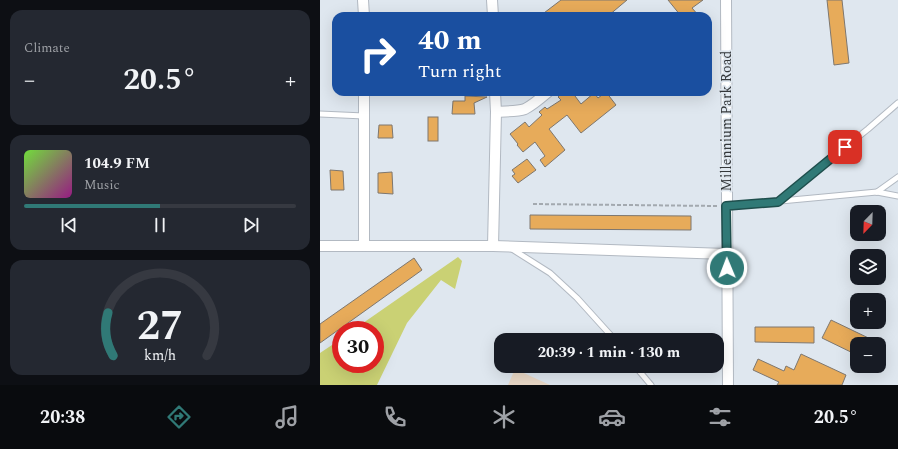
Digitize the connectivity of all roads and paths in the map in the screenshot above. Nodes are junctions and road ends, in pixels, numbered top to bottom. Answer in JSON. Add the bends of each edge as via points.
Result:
{"nodes":[{"id":1,"x":363,"y":0,"type":"edge"},
{"id":2,"x":492,"y":0,"type":"edge"},
{"id":3,"x":726,"y":0,"type":"edge"},
{"id":4,"x":364,"y":12,"type":"edge"},
{"id":5,"x":492,"y":12,"type":"edge"},
{"id":6,"x":364,"y":96,"type":"edge"},
{"id":7,"x":495,"y":96,"type":"edge"},
{"id":8,"x":543,"y":96,"type":"edge"},
{"id":9,"x":898,"y":102,"type":"edge"},
{"id":10,"x":496,"y":112,"type":"junction"},
{"id":11,"x":320,"y":114,"type":"edge"},
{"id":12,"x":364,"y":116,"type":"junction"},
{"id":13,"x":898,"y":177,"type":"edge"},
{"id":14,"x":877,"y":192,"type":"junction"},
{"id":15,"x":898,"y":196,"type":"edge"},
{"id":16,"x":778,"y":202,"type":"junction"},
{"id":17,"x":533,"y":204,"type":"dead end"},
{"id":18,"x":726,"y":206,"type":"junction"},
{"id":19,"x":320,"y":246,"type":"edge"},
{"id":20,"x":364,"y":246,"type":"junction"},
{"id":21,"x":493,"y":246,"type":"junction"},
{"id":22,"x":507,"y":246,"type":"junction"},
{"id":23,"x":726,"y":254,"type":"junction"},
{"id":24,"x":609,"y":333,"type":"edge"},
{"id":25,"x":642,"y":373,"type":"edge"},
{"id":26,"x":651,"y":385,"type":"edge"},
{"id":27,"x":728,"y":385,"type":"edge"}],
"edges":[{"from":1,"to":4,"type":"street"},
{"from":2,"to":5,"type":"street"},
{"from":3,"to":18,"type":"street","name":"Millennium Park Road"},
{"from":6,"to":12,"type":"street"},
{"from":7,"to":10,"type":"street"},
{"from":8,"to":10,"type":"street","via":[[524,109]]},
{"from":9,"to":16,"type":"lane"},
{"from":10,"to":21,"type":"street"},
{"from":11,"to":12,"type":"lane"},
{"from":12,"to":20,"type":"street"},
{"from":13,"to":14,"type":"lane"},
{"from":14,"to":15,"type":"lane"},
{"from":14,"to":16,"type":"lane"},
{"from":16,"to":18,"type":"lane"},
{"from":17,"to":18,"type":"path"},
{"from":18,"to":23,"type":"street","name":"Millennium Park Road"},
{"from":19,"to":20,"type":"street"},
{"from":20,"to":21,"type":"street"},
{"from":21,"to":22,"type":"street"},
{"from":22,"to":23,"type":"street"},
{"from":22,"to":24,"type":"lane","via":[[550,273]]},
{"from":23,"to":27,"type":"street","name":"Millennium Park Road"},
{"from":25,"to":26,"type":"lane"}]}
